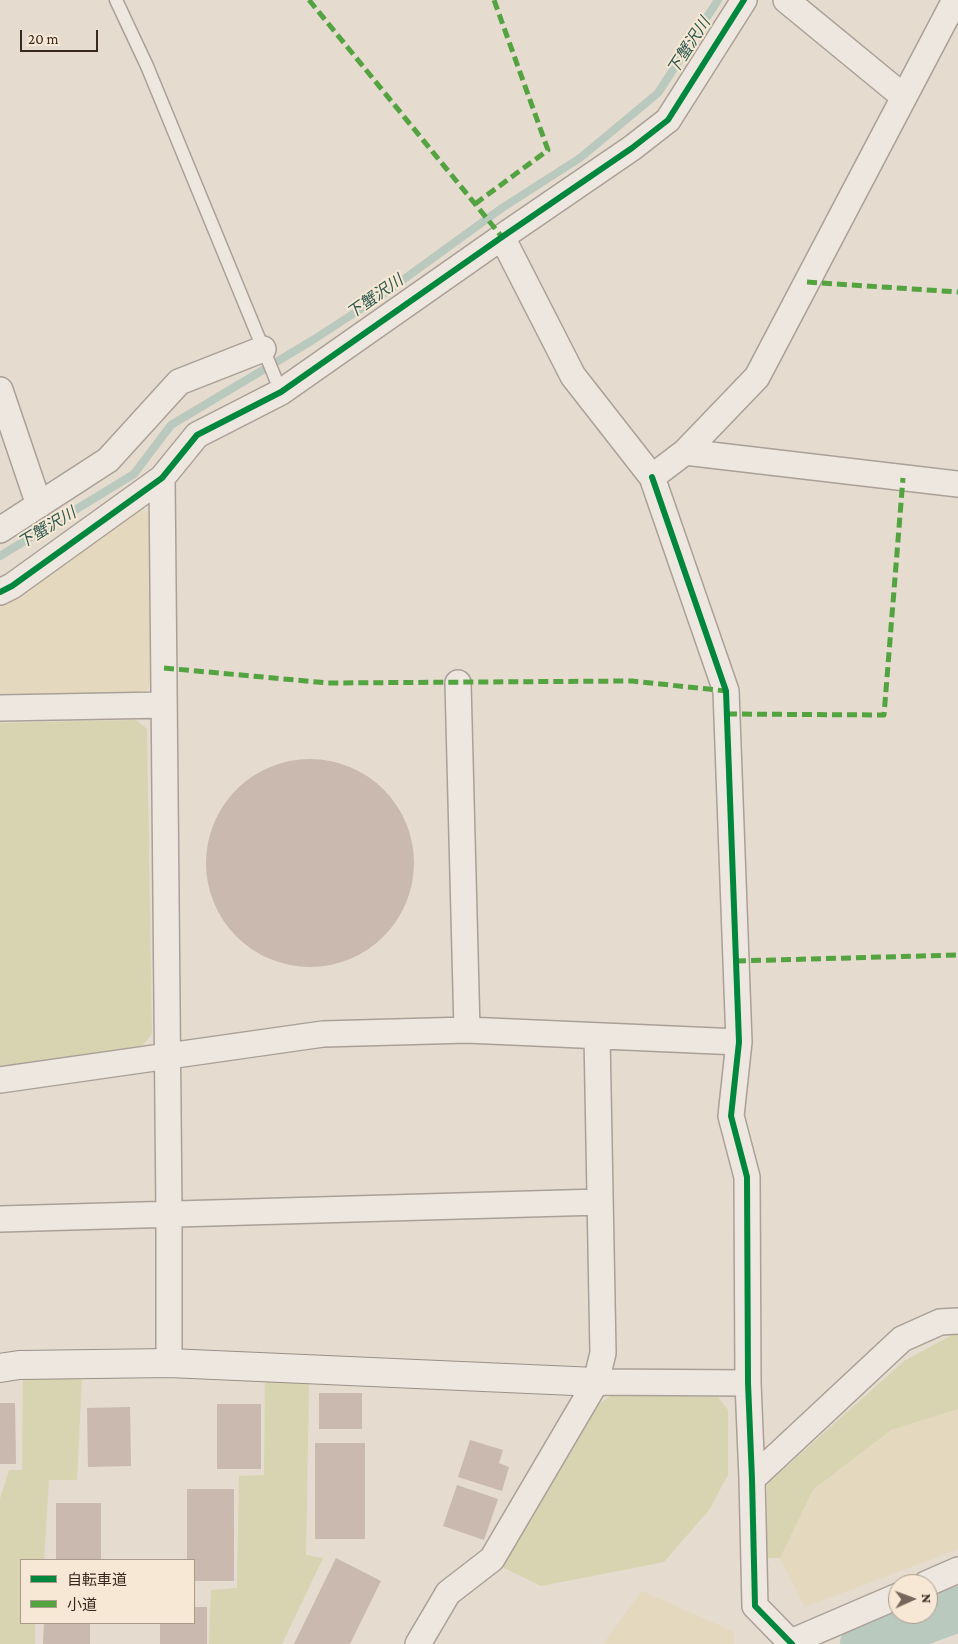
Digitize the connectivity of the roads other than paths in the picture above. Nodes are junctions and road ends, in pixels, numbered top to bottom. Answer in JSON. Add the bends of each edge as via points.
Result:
{"nodes":[{"id":1,"x":116,"y":0,"type":"edge"},
{"id":2,"x":744,"y":0,"type":"edge"},
{"id":3,"x":786,"y":0,"type":"edge"},
{"id":4,"x":955,"y":0,"type":"edge"},
{"id":5,"x":904,"y":97,"type":"junction"},
{"id":6,"x":502,"y":237,"type":"junction"},
{"id":7,"x":263,"y":349,"type":"junction"},
{"id":8,"x":0,"y":390,"type":"edge"},
{"id":9,"x":281,"y":392,"type":"junction"},
{"id":10,"x":685,"y":452,"type":"junction"},
{"id":11,"x":162,"y":478,"type":"junction"},
{"id":12,"x":652,"y":478,"type":"junction"},
{"id":13,"x":958,"y":484,"type":"edge"},
{"id":14,"x":39,"y":505,"type":"junction"},
{"id":15,"x":0,"y":530,"type":"edge"},
{"id":16,"x":0,"y":592,"type":"edge"},
{"id":17,"x":458,"y":683,"type":"dead end"},
{"id":18,"x":164,"y":705,"type":"junction"},
{"id":19,"x":0,"y":708,"type":"edge"},
{"id":20,"x":467,"y":1030,"type":"junction"},
{"id":21,"x":597,"y":1036,"type":"junction"},
{"id":22,"x":739,"y":1042,"type":"junction"},
{"id":23,"x":168,"y":1057,"type":"junction"},
{"id":24,"x":0,"y":1080,"type":"edge"},
{"id":25,"x":600,"y":1202,"type":"junction"},
{"id":26,"x":170,"y":1214,"type":"junction"},
{"id":27,"x":0,"y":1219,"type":"edge"},
{"id":28,"x":958,"y":1321,"type":"edge"},
{"id":29,"x":170,"y":1364,"type":"junction"},
{"id":30,"x":0,"y":1368,"type":"edge"},
{"id":31,"x":596,"y":1382,"type":"junction"},
{"id":32,"x":748,"y":1383,"type":"junction"},
{"id":33,"x":752,"y":1479,"type":"junction"},
{"id":34,"x":958,"y":1570,"type":"edge"},
{"id":35,"x":938,"y":1579,"type":"edge"},
{"id":36,"x":888,"y":1600,"type":"edge"},
{"id":37,"x":792,"y":1643,"type":"edge"},
{"id":38,"x":418,"y":1644,"type":"edge"}],
"edges":[{"from":1,"to":7,"type":"lane","via":[[147,66]]},
{"from":2,"to":6,"type":"street","via":[[668,120]]},
{"from":3,"to":5,"type":"street"},
{"from":4,"to":5,"type":"street"},
{"from":5,"to":10,"type":"street","via":[[757,376]]},
{"from":6,"to":9,"type":"street"},
{"from":6,"to":12,"type":"street","via":[[573,376]]},
{"from":7,"to":9,"type":"lane"},
{"from":7,"to":14,"type":"street","via":[[179,382],[108,460]]},
{"from":8,"to":14,"type":"street"},
{"from":9,"to":11,"type":"street","via":[[197,436]]},
{"from":10,"to":12,"type":"street"},
{"from":10,"to":13,"type":"street"},
{"from":11,"to":16,"type":"street"},
{"from":11,"to":18,"type":"street"},
{"from":12,"to":22,"type":"street","via":[[726,691]]},
{"from":14,"to":15,"type":"street"},
{"from":17,"to":20,"type":"street"},
{"from":18,"to":19,"type":"street"},
{"from":18,"to":23,"type":"street"},
{"from":20,"to":21,"type":"street"},
{"from":20,"to":23,"type":"street","via":[[323,1034]]},
{"from":21,"to":22,"type":"street"},
{"from":21,"to":25,"type":"street"},
{"from":22,"to":32,"type":"street","via":[[731,1116],[747,1177]]},
{"from":23,"to":24,"type":"street"},
{"from":23,"to":26,"type":"street"},
{"from":25,"to":26,"type":"street"},
{"from":25,"to":31,"type":"street","via":[[603,1353]]},
{"from":26,"to":27,"type":"street"},
{"from":26,"to":29,"type":"street"},
{"from":28,"to":33,"type":"street","via":[[940,1322],[902,1339]]},
{"from":29,"to":30,"type":"street","via":[[19,1365]]},
{"from":29,"to":31,"type":"street"},
{"from":31,"to":32,"type":"street"},
{"from":31,"to":38,"type":"street","via":[[492,1558],[448,1593]]},
{"from":32,"to":33,"type":"street"},
{"from":33,"to":37,"type":"street","via":[[755,1606]]},
{"from":34,"to":35,"type":"street"},
{"from":36,"to":37,"type":"street"}]}
